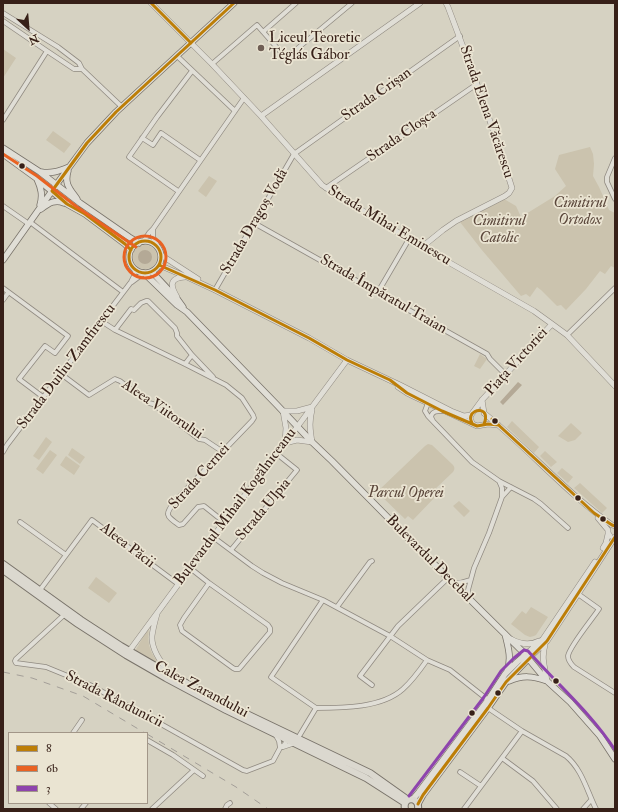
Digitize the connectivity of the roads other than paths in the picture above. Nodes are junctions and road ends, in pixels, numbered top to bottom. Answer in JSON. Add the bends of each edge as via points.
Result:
{"nodes":[{"id":1,"x":151,"y":3,"type":"edge"},
{"id":2,"x":234,"y":3,"type":"edge"},
{"id":3,"x":296,"y":3,"type":"edge"},
{"id":4,"x":352,"y":3,"type":"edge"},
{"id":5,"x":420,"y":3,"type":"edge"},
{"id":6,"x":446,"y":3,"type":"edge"},
{"id":7,"x":3,"y":13,"type":"edge"},
{"id":8,"x":3,"y":21,"type":"edge"},
{"id":9,"x":263,"y":32,"type":"junction"},
{"id":10,"x":460,"y":36,"type":"junction"},
{"id":11,"x":191,"y":43,"type":"junction"},
{"id":12,"x":58,"y":48,"type":"junction"},
{"id":13,"x":47,"y":51,"type":"junction"},
{"id":14,"x":53,"y":55,"type":"junction"},
{"id":15,"x":177,"y":56,"type":"junction"},
{"id":16,"x":212,"y":64,"type":"junction"},
{"id":17,"x":82,"y":69,"type":"junction"},
{"id":18,"x":192,"y":71,"type":"junction"},
{"id":19,"x":477,"y":84,"type":"junction"},
{"id":20,"x":244,"y":98,"type":"junction"},
{"id":21,"x":122,"y":107,"type":"junction"},
{"id":22,"x":235,"y":111,"type":"junction"},
{"id":23,"x":261,"y":116,"type":"junction"},
{"id":24,"x":3,"y":120,"type":"edge"},
{"id":25,"x":142,"y":138,"type":"junction"},
{"id":26,"x":3,"y":148,"type":"edge"},
{"id":27,"x":3,"y":154,"type":"edge"},
{"id":28,"x":294,"y":154,"type":"junction"},
{"id":29,"x":615,"y":158,"type":"edge"},
{"id":30,"x":200,"y":160,"type":"junction"},
{"id":31,"x":69,"y":167,"type":"junction"},
{"id":32,"x":40,"y":172,"type":"junction"},
{"id":33,"x":36,"y":178,"type":"junction"},
{"id":34,"x":56,"y":185,"type":"junction"},
{"id":35,"x":326,"y":188,"type":"junction"},
{"id":36,"x":52,"y":191,"type":"junction"},
{"id":37,"x":178,"y":191,"type":"junction"},
{"id":38,"x":615,"y":199,"type":"edge"},
{"id":39,"x":67,"y":204,"type":"junction"},
{"id":40,"x":80,"y":204,"type":"junction"},
{"id":41,"x":3,"y":206,"type":"edge"},
{"id":42,"x":38,"y":211,"type":"junction"},
{"id":43,"x":29,"y":223,"type":"junction"},
{"id":44,"x":254,"y":223,"type":"junction"},
{"id":45,"x":153,"y":229,"type":"junction"},
{"id":46,"x":409,"y":239,"type":"junction"},
{"id":47,"x":141,"y":242,"type":"junction"},
{"id":48,"x":422,"y":247,"type":"junction"},
{"id":49,"x":131,"y":250,"type":"junction"},
{"id":50,"x":160,"y":252,"type":"junction"},
{"id":51,"x":3,"y":260,"type":"edge"},
{"id":52,"x":159,"y":265,"type":"junction"},
{"id":53,"x":135,"y":269,"type":"junction"},
{"id":54,"x":152,"y":272,"type":"junction"},
{"id":55,"x":144,"y":273,"type":"junction"},
{"id":56,"x":187,"y":277,"type":"junction"},
{"id":57,"x":131,"y":282,"type":"junction"},
{"id":58,"x":3,"y":288,"type":"edge"},
{"id":59,"x":615,"y":288,"type":"edge"},
{"id":60,"x":215,"y":290,"type":"junction"},
{"id":61,"x":123,"y":292,"type":"junction"},
{"id":62,"x":378,"y":292,"type":"junction"},
{"id":63,"x":8,"y":293,"type":"junction"},
{"id":64,"x":3,"y":300,"type":"edge"},
{"id":65,"x":178,"y":300,"type":"junction"},
{"id":66,"x":187,"y":312,"type":"junction"},
{"id":67,"x":101,"y":321,"type":"junction"},
{"id":68,"x":552,"y":324,"type":"junction"},
{"id":69,"x":115,"y":330,"type":"junction"},
{"id":70,"x":566,"y":335,"type":"junction"},
{"id":71,"x":192,"y":355,"type":"junction"},
{"id":72,"x":347,"y":360,"type":"junction"},
{"id":73,"x":185,"y":364,"type":"junction"},
{"id":74,"x":61,"y":374,"type":"junction"},
{"id":75,"x":506,"y":375,"type":"junction"},
{"id":76,"x":217,"y":380,"type":"junction"},
{"id":77,"x":390,"y":380,"type":"junction"},
{"id":78,"x":615,"y":386,"type":"edge"},
{"id":79,"x":44,"y":397,"type":"junction"},
{"id":80,"x":482,"y":400,"type":"junction"},
{"id":81,"x":428,"y":403,"type":"junction"},
{"id":82,"x":437,"y":406,"type":"junction"},
{"id":83,"x":313,"y":407,"type":"junction"},
{"id":84,"x":283,"y":411,"type":"junction"},
{"id":85,"x":442,"y":411,"type":"junction"},
{"id":86,"x":473,"y":413,"type":"junction"},
{"id":87,"x":485,"y":413,"type":"junction"},
{"id":88,"x":428,"y":416,"type":"junction"},
{"id":89,"x":433,"y":421,"type":"junction"},
{"id":90,"x":472,"y":423,"type":"junction"},
{"id":91,"x":484,"y":424,"type":"junction"},
{"id":92,"x":499,"y":425,"type":"junction"},
{"id":93,"x":297,"y":426,"type":"junction"},
{"id":94,"x":312,"y":442,"type":"junction"},
{"id":95,"x":285,"y":443,"type":"junction"},
{"id":96,"x":3,"y":452,"type":"edge"},
{"id":97,"x":223,"y":452,"type":"junction"},
{"id":98,"x":277,"y":454,"type":"junction"},
{"id":99,"x":499,"y":481,"type":"junction"},
{"id":100,"x":510,"y":487,"type":"junction"},
{"id":101,"x":502,"y":497,"type":"junction"},
{"id":102,"x":20,"y":522,"type":"dead end"},
{"id":103,"x":224,"y":522,"type":"junction"},
{"id":104,"x":568,"y":528,"type":"dead end"},
{"id":105,"x":611,"y":529,"type":"edge"},
{"id":106,"x":213,"y":537,"type":"junction"},
{"id":107,"x":615,"y":537,"type":"edge"},
{"id":108,"x":231,"y":550,"type":"junction"},
{"id":109,"x":66,"y":555,"type":"junction"},
{"id":110,"x":372,"y":561,"type":"dead end"},
{"id":111,"x":3,"y":564,"type":"edge"},
{"id":112,"x":190,"y":568,"type":"junction"},
{"id":113,"x":3,"y":570,"type":"edge"},
{"id":114,"x":448,"y":578,"type":"junction"},
{"id":115,"x":471,"y":579,"type":"junction"},
{"id":116,"x":209,"y":583,"type":"junction"},
{"id":117,"x":452,"y":583,"type":"junction"},
{"id":118,"x":178,"y":584,"type":"junction"},
{"id":119,"x":40,"y":590,"type":"junction"},
{"id":120,"x":578,"y":594,"type":"junction"},
{"id":121,"x":469,"y":599,"type":"junction"},
{"id":122,"x":323,"y":600,"type":"junction"},
{"id":123,"x":337,"y":607,"type":"junction"},
{"id":124,"x":158,"y":611,"type":"junction"},
{"id":125,"x":64,"y":615,"type":"junction"},
{"id":126,"x":505,"y":634,"type":"junction"},
{"id":127,"x":390,"y":636,"type":"junction"},
{"id":128,"x":545,"y":640,"type":"junction"},
{"id":129,"x":128,"y":653,"type":"junction"},
{"id":130,"x":527,"y":657,"type":"junction"},
{"id":131,"x":427,"y":660,"type":"junction"},
{"id":132,"x":505,"y":674,"type":"junction"},
{"id":133,"x":171,"y":675,"type":"junction"},
{"id":134,"x":547,"y":681,"type":"junction"},
{"id":135,"x":506,"y":682,"type":"junction"},
{"id":136,"x":372,"y":685,"type":"dead end"},
{"id":137,"x":615,"y":692,"type":"edge"},
{"id":138,"x":488,"y":700,"type":"junction"},
{"id":139,"x":316,"y":708,"type":"junction"},
{"id":140,"x":488,"y":708,"type":"junction"},
{"id":141,"x":82,"y":720,"type":"dead end"},
{"id":142,"x":74,"y":732,"type":"edge"},
{"id":143,"x":522,"y":732,"type":"junction"},
{"id":144,"x":275,"y":733,"type":"junction"},
{"id":145,"x":287,"y":736,"type":"junction"},
{"id":146,"x":148,"y":741,"type":"edge"},
{"id":147,"x":296,"y":741,"type":"junction"},
{"id":148,"x":280,"y":748,"type":"junction"},
{"id":149,"x":502,"y":758,"type":"junction"},
{"id":150,"x":615,"y":759,"type":"edge"},
{"id":151,"x":194,"y":770,"type":"junction"},
{"id":152,"x":460,"y":772,"type":"dead end"},
{"id":153,"x":203,"y":776,"type":"dead end"},
{"id":154,"x":481,"y":786,"type":"junction"},
{"id":155,"x":591,"y":800,"type":"junction"},
{"id":156,"x":230,"y":803,"type":"dead end"},
{"id":157,"x":408,"y":803,"type":"edge"},
{"id":158,"x":418,"y":807,"type":"edge"},
{"id":159,"x":152,"y":809,"type":"edge"},
{"id":160,"x":225,"y":809,"type":"edge"},
{"id":161,"x":464,"y":809,"type":"edge"},
{"id":162,"x":558,"y":809,"type":"edge"},
{"id":163,"x":583,"y":809,"type":"edge"},
{"id":164,"x":596,"y":809,"type":"edge"}],
"edges":[{"from":1,"to":11,"type":"street","name":"Strada Mihai Eminescu"},
{"from":2,"to":11,"type":"main road"},
{"from":3,"to":9,"type":"street"},
{"from":4,"to":9,"type":"street","via":[[286,58]]},
{"from":5,"to":23,"type":"street"},
{"from":6,"to":10,"type":"street","name":"Strada Elena Văcărescu"},
{"from":7,"to":12,"type":"street"},
{"from":8,"to":13,"type":"street"},
{"from":9,"to":16,"type":"street","via":[[256,26]]},
{"from":10,"to":19,"type":"street","name":"Strada Elena Văcărescu"},
{"from":10,"to":28,"type":"street","name":"Strada Crișan"},
{"from":11,"to":15,"type":"main road"},
{"from":11,"to":16,"type":"street","name":"Strada Mihai Eminescu"},
{"from":12,"to":14,"type":"street"},
{"from":12,"to":17,"type":"street","via":[[79,63]]},
{"from":13,"to":14,"type":"street"},
{"from":13,"to":24,"type":"street"},
{"from":14,"to":17,"type":"street","via":[[74,68]]},
{"from":15,"to":18,"type":"street"},
{"from":15,"to":21,"type":"main road"},
{"from":16,"to":20,"type":"street","name":"Strada Mihai Eminescu"},
{"from":17,"to":21,"type":"street"},
{"from":18,"to":22,"type":"street"},
{"from":18,"to":25,"type":"street"},
{"from":19,"to":35,"type":"street","name":"Strada Cloșca"},
{"from":19,"to":48,"type":"street","name":"Strada Elena Văcărescu","via":[[512,188],[505,196],[452,224]]},
{"from":20,"to":22,"type":"street"},
{"from":20,"to":23,"type":"street","name":"Strada Mihai Eminescu"},
{"from":21,"to":31,"type":"main road","via":[[87,143]]},
{"from":22,"to":30,"type":"street"},
{"from":23,"to":28,"type":"street","name":"Strada Mihai Eminescu"},
{"from":25,"to":30,"type":"street","via":[[153,145],[161,133]]},
{"from":25,"to":37,"type":"street","via":[[129,157]]},
{"from":26,"to":32,"type":"main road"},
{"from":27,"to":33,"type":"main road"},
{"from":28,"to":35,"type":"street","name":"Strada Mihai Eminescu"},
{"from":28,"to":44,"type":"street","name":"Strada Dragoș Vodă"},
{"from":29,"to":38,"type":"street","via":[[607,182]]},
{"from":30,"to":37,"type":"street"},
{"from":31,"to":32,"type":"main road","via":[[53,173]]},
{"from":31,"to":34,"type":"main road"},
{"from":31,"to":40,"type":"main road","via":[[66,178],[68,187]]},
{"from":32,"to":34,"type":"main road"},
{"from":33,"to":36,"type":"main road"},
{"from":33,"to":42,"type":"main road","via":[[42,194]]},
{"from":34,"to":36,"type":"main road"},
{"from":34,"to":40,"type":"main road"},
{"from":35,"to":46,"type":"street","name":"Strada Mihai Eminescu"},
{"from":36,"to":39,"type":"main road"},
{"from":36,"to":42,"type":"main road"},
{"from":37,"to":45,"type":"street"},
{"from":39,"to":42,"type":"main road","via":[[53,201]]},
{"from":39,"to":49,"type":"main road","via":[[85,214]]},
{"from":40,"to":47,"type":"main road","via":[[129,237]]},
{"from":41,"to":43,"type":"street"},
{"from":42,"to":43,"type":"main road"},
{"from":43,"to":51,"type":"main road"},
{"from":43,"to":61,"type":"street"},
{"from":44,"to":60,"type":"street","name":"Strada Dragoș Vodă"},
{"from":44,"to":62,"type":"street","name":"Strada Împăratul Traian"},
{"from":45,"to":47,"type":"street"},
{"from":45,"to":50,"type":"street","via":[[153,237]]},
{"from":46,"to":48,"type":"street","name":"Strada Mihai Eminescu"},
{"from":46,"to":62,"type":"street"},
{"from":47,"to":49,"type":"main road"},
{"from":47,"to":50,"type":"main road","via":[[152,243]]},
{"from":48,"to":68,"type":"street","name":"Strada Mihai Eminescu"},
{"from":49,"to":53,"type":"main road","via":[[130,261]]},
{"from":50,"to":52,"type":"main road"},
{"from":50,"to":60,"type":"street"},
{"from":52,"to":54,"type":"main road"},
{"from":52,"to":56,"type":"street"},
{"from":53,"to":55,"type":"main road"},
{"from":53,"to":57,"type":"street"},
{"from":54,"to":55,"type":"main road"},
{"from":54,"to":65,"type":"main road","name":"Bulevardul Decebal"},
{"from":55,"to":57,"type":"street"},
{"from":55,"to":66,"type":"main road","name":"Bulevardul Decebal"},
{"from":56,"to":60,"type":"street"},
{"from":56,"to":65,"type":"street","via":[[178,278],[172,284]]},
{"from":57,"to":61,"type":"street","name":"Strada Duiliu Zamfirescu"},
{"from":58,"to":63,"type":"street"},
{"from":59,"to":70,"type":"street"},
{"from":60,"to":72,"type":"street"},
{"from":61,"to":67,"type":"street","name":"Strada Duiliu Zamfirescu"},
{"from":62,"to":75,"type":"street","name":"Strada Împăratul Traian","via":[[487,354]]},
{"from":63,"to":64,"type":"street"},
{"from":63,"to":79,"type":"street","via":[[68,336],[55,353],[45,346],[19,379]]},
{"from":65,"to":66,"type":"main road","name":"Bulevardul Decebal"},
{"from":66,"to":84,"type":"main road","name":"Bulevardul Decebal"},
{"from":67,"to":69,"type":"street"},
{"from":67,"to":74,"type":"street","name":"Strada Duiliu Zamfirescu"},
{"from":68,"to":70,"type":"street","name":"Strada Mihai Eminescu"},
{"from":68,"to":75,"type":"street","name":"Piața Victoriei"},
{"from":69,"to":71,"type":"street","via":[[131,309],[134,310],[146,300],[175,328],[177,336]]},
{"from":69,"to":73,"type":"street"},
{"from":70,"to":78,"type":"street","name":"Strada Mihai Eminescu"},
{"from":71,"to":73,"type":"street"},
{"from":71,"to":76,"type":"street"},
{"from":72,"to":77,"type":"street"},
{"from":72,"to":83,"type":"street","name":"Bulevardul Mihail Kogălniceanu"},
{"from":73,"to":76,"type":"street"},
{"from":74,"to":79,"type":"street","name":"Strada Duiliu Zamfirescu"},
{"from":74,"to":97,"type":"street","name":"Aleea Viitorului","via":[[89,395],[115,379],[120,381],[199,439]]},
{"from":75,"to":80,"type":"street","name":"Piața Victoriei"},
{"from":76,"to":97,"type":"street","name":"Strada Cernei","via":[[242,398],[254,418]]},
{"from":77,"to":81,"type":"street","via":[[407,393]]},
{"from":77,"to":82,"type":"street"},
{"from":79,"to":96,"type":"street","name":"Strada Duiliu Zamfirescu"},
{"from":80,"to":86,"type":"street","name":"Piața Victoriei"},
{"from":80,"to":87,"type":"street","name":"Piața Victoriei"},
{"from":81,"to":82,"type":"street"},
{"from":81,"to":88,"type":"street","via":[[425,411]]},
{"from":82,"to":85,"type":"street"},
{"from":82,"to":86,"type":"street","via":[[460,415],[467,416]]},
{"from":82,"to":88,"type":"street","via":[[429,408]]},
{"from":83,"to":84,"type":"street"},
{"from":83,"to":93,"type":"street","name":"Bulevardul Mihail Kogălniceanu"},
{"from":83,"to":94,"type":"street","via":[[310,418]]},
{"from":84,"to":93,"type":"main road","name":"Bulevardul Decebal"},
{"from":84,"to":95,"type":"street"},
{"from":85,"to":89,"type":"street","via":[[433,413]]},
{"from":85,"to":90,"type":"street"},
{"from":86,"to":87,"type":"street","name":"Piața Victoriei"},
{"from":86,"to":90,"type":"street"},
{"from":87,"to":91,"type":"street","name":"Piața Victoriei"},
{"from":87,"to":92,"type":"street"},
{"from":88,"to":89,"type":"street"},
{"from":89,"to":99,"type":"street","via":[[472,462]]},
{"from":90,"to":91,"type":"street","via":[[477,426]]},
{"from":91,"to":92,"type":"street"},
{"from":92,"to":105,"type":"street"},
{"from":93,"to":94,"type":"main road","name":"Bulevardul Decebal"},
{"from":93,"to":95,"type":"street","name":"Bulevardul Mihail Kogălniceanu"},
{"from":94,"to":95,"type":"street","via":[[297,440]]},
{"from":94,"to":114,"type":"main road","name":"Bulevardul Decebal"},
{"from":95,"to":98,"type":"street","name":"Bulevardul Mihail Kogălniceanu"},
{"from":97,"to":103,"type":"street","name":"Strada Cernei","via":[[175,501],[167,514],[168,518],[181,525],[198,507],[204,506]]},
{"from":98,"to":103,"type":"street","name":"Bulevardul Mihail Kogălniceanu"},
{"from":98,"to":108,"type":"street","name":"Strada Ulpia","via":[[297,470]]},
{"from":99,"to":100,"type":"street"},
{"from":99,"to":101,"type":"street"},
{"from":100,"to":101,"type":"street"},
{"from":100,"to":104,"type":"street","via":[[534,499]]},
{"from":101,"to":115,"type":"street"},
{"from":102,"to":109,"type":"street"},
{"from":103,"to":106,"type":"street","name":"Bulevardul Mihail Kogălniceanu"},
{"from":105,"to":107,"type":"street","via":[[611,536]]},
{"from":105,"to":128,"type":"street","via":[[605,546]]},
{"from":106,"to":108,"type":"street"},
{"from":106,"to":112,"type":"street","name":"Bulevardul Mihail Kogălniceanu"},
{"from":107,"to":120,"type":"street"},
{"from":108,"to":122,"type":"street","via":[[263,573]]},
{"from":109,"to":118,"type":"street","name":"Aleea Păcii","via":[[92,520]]},
{"from":109,"to":119,"type":"street","name":"Aleea Păcii"},
{"from":110,"to":123,"type":"street"},
{"from":111,"to":119,"type":"main road","name":"Calea Zarandului"},
{"from":112,"to":116,"type":"street"},
{"from":112,"to":118,"type":"street","name":"Bulevardul Mihail Kogălniceanu"},
{"from":113,"to":125,"type":"main road","name":"Calea Zarandului"},
{"from":114,"to":117,"type":"main road","name":"Bulevardul Decebal"},
{"from":114,"to":127,"type":"street"},
{"from":115,"to":117,"type":"street"},
{"from":115,"to":121,"type":"street"},
{"from":116,"to":116,"type":"street","via":[[270,628],[270,632],[239,669],[235,669],[182,631],[180,625]]},
{"from":117,"to":121,"type":"main road","name":"Bulevardul Decebal"},
{"from":118,"to":124,"type":"street","name":"Bulevardul Mihail Kogălniceanu"},
{"from":119,"to":129,"type":"main road","name":"Calea Zarandului"},
{"from":120,"to":128,"type":"street"},
{"from":120,"to":137,"type":"street","via":[[599,609],[571,648],[569,661],[574,667]]},
{"from":121,"to":126,"type":"main road","name":"Bulevardul Decebal"},
{"from":122,"to":123,"type":"street"},
{"from":122,"to":139,"type":"street","via":[[271,677]]},
{"from":123,"to":127,"type":"street"},
{"from":124,"to":129,"type":"street","name":"Bulevardul Mihail Kogălniceanu"},
{"from":124,"to":133,"type":"street","via":[[152,633],[153,644],[159,659]]},
{"from":125,"to":129,"type":"main road","name":"Calea Zarandului"},
{"from":125,"to":148,"type":"street","name":"Strada Rândunicii","via":[[15,662],[46,667],[90,685],[242,770],[273,761]]},
{"from":126,"to":128,"type":"street","via":[[522,644]]},
{"from":126,"to":130,"type":"main road","name":"Bulevardul Decebal"},
{"from":126,"to":132,"type":"main road","via":[[509,655]]},
{"from":127,"to":131,"type":"street"},
{"from":127,"to":136,"type":"street","via":[[360,676]]},
{"from":128,"to":130,"type":"street"},
{"from":128,"to":134,"type":"street","via":[[543,663]]},
{"from":129,"to":133,"type":"main road","name":"Calea Zarandului"},
{"from":129,"to":144,"type":"main road","name":"Calea Zarandului","via":[[166,678]]},
{"from":130,"to":132,"type":"main road","via":[[517,662]]},
{"from":130,"to":134,"type":"main road","name":"Bulevardul Decebal"},
{"from":130,"to":135,"type":"main road"},
{"from":131,"to":138,"type":"street","via":[[450,670]]},
{"from":131,"to":139,"type":"street","via":[[402,690],[383,701],[366,705]]},
{"from":132,"to":138,"type":"main road"},
{"from":133,"to":145,"type":"main road","name":"Calea Zarandului"},
{"from":134,"to":135,"type":"main road","via":[[523,676]]},
{"from":134,"to":150,"type":"main road","name":"Bulevardul Decebal","via":[[600,736]]},
{"from":135,"to":140,"type":"main road"},
{"from":138,"to":157,"type":"main road"},
{"from":139,"to":147,"type":"street"},
{"from":140,"to":143,"type":"street"},
{"from":140,"to":158,"type":"main road","via":[[423,795]]},
{"from":141,"to":142,"type":"street"},
{"from":143,"to":149,"type":"street"},
{"from":143,"to":155,"type":"street","via":[[572,760]]},
{"from":144,"to":145,"type":"main road","name":"Calea Zarandului"},
{"from":144,"to":148,"type":"street"},
{"from":145,"to":147,"type":"main road","name":"Calea Zarandului"},
{"from":145,"to":148,"type":"street"},
{"from":146,"to":151,"type":"street"},
{"from":147,"to":148,"type":"street"},
{"from":147,"to":157,"type":"main road","name":"Calea Zarandului"},
{"from":149,"to":154,"type":"street"},
{"from":149,"to":162,"type":"street","via":[[533,781]]},
{"from":151,"to":153,"type":"street"},
{"from":151,"to":159,"type":"street"},
{"from":152,"to":154,"type":"street"},
{"from":154,"to":161,"type":"street"},
{"from":155,"to":163,"type":"street"},
{"from":155,"to":164,"type":"street"},
{"from":156,"to":160,"type":"street"},
{"from":157,"to":158,"type":"main road","name":"Calea Zarandului","via":[[416,801]]}]}
